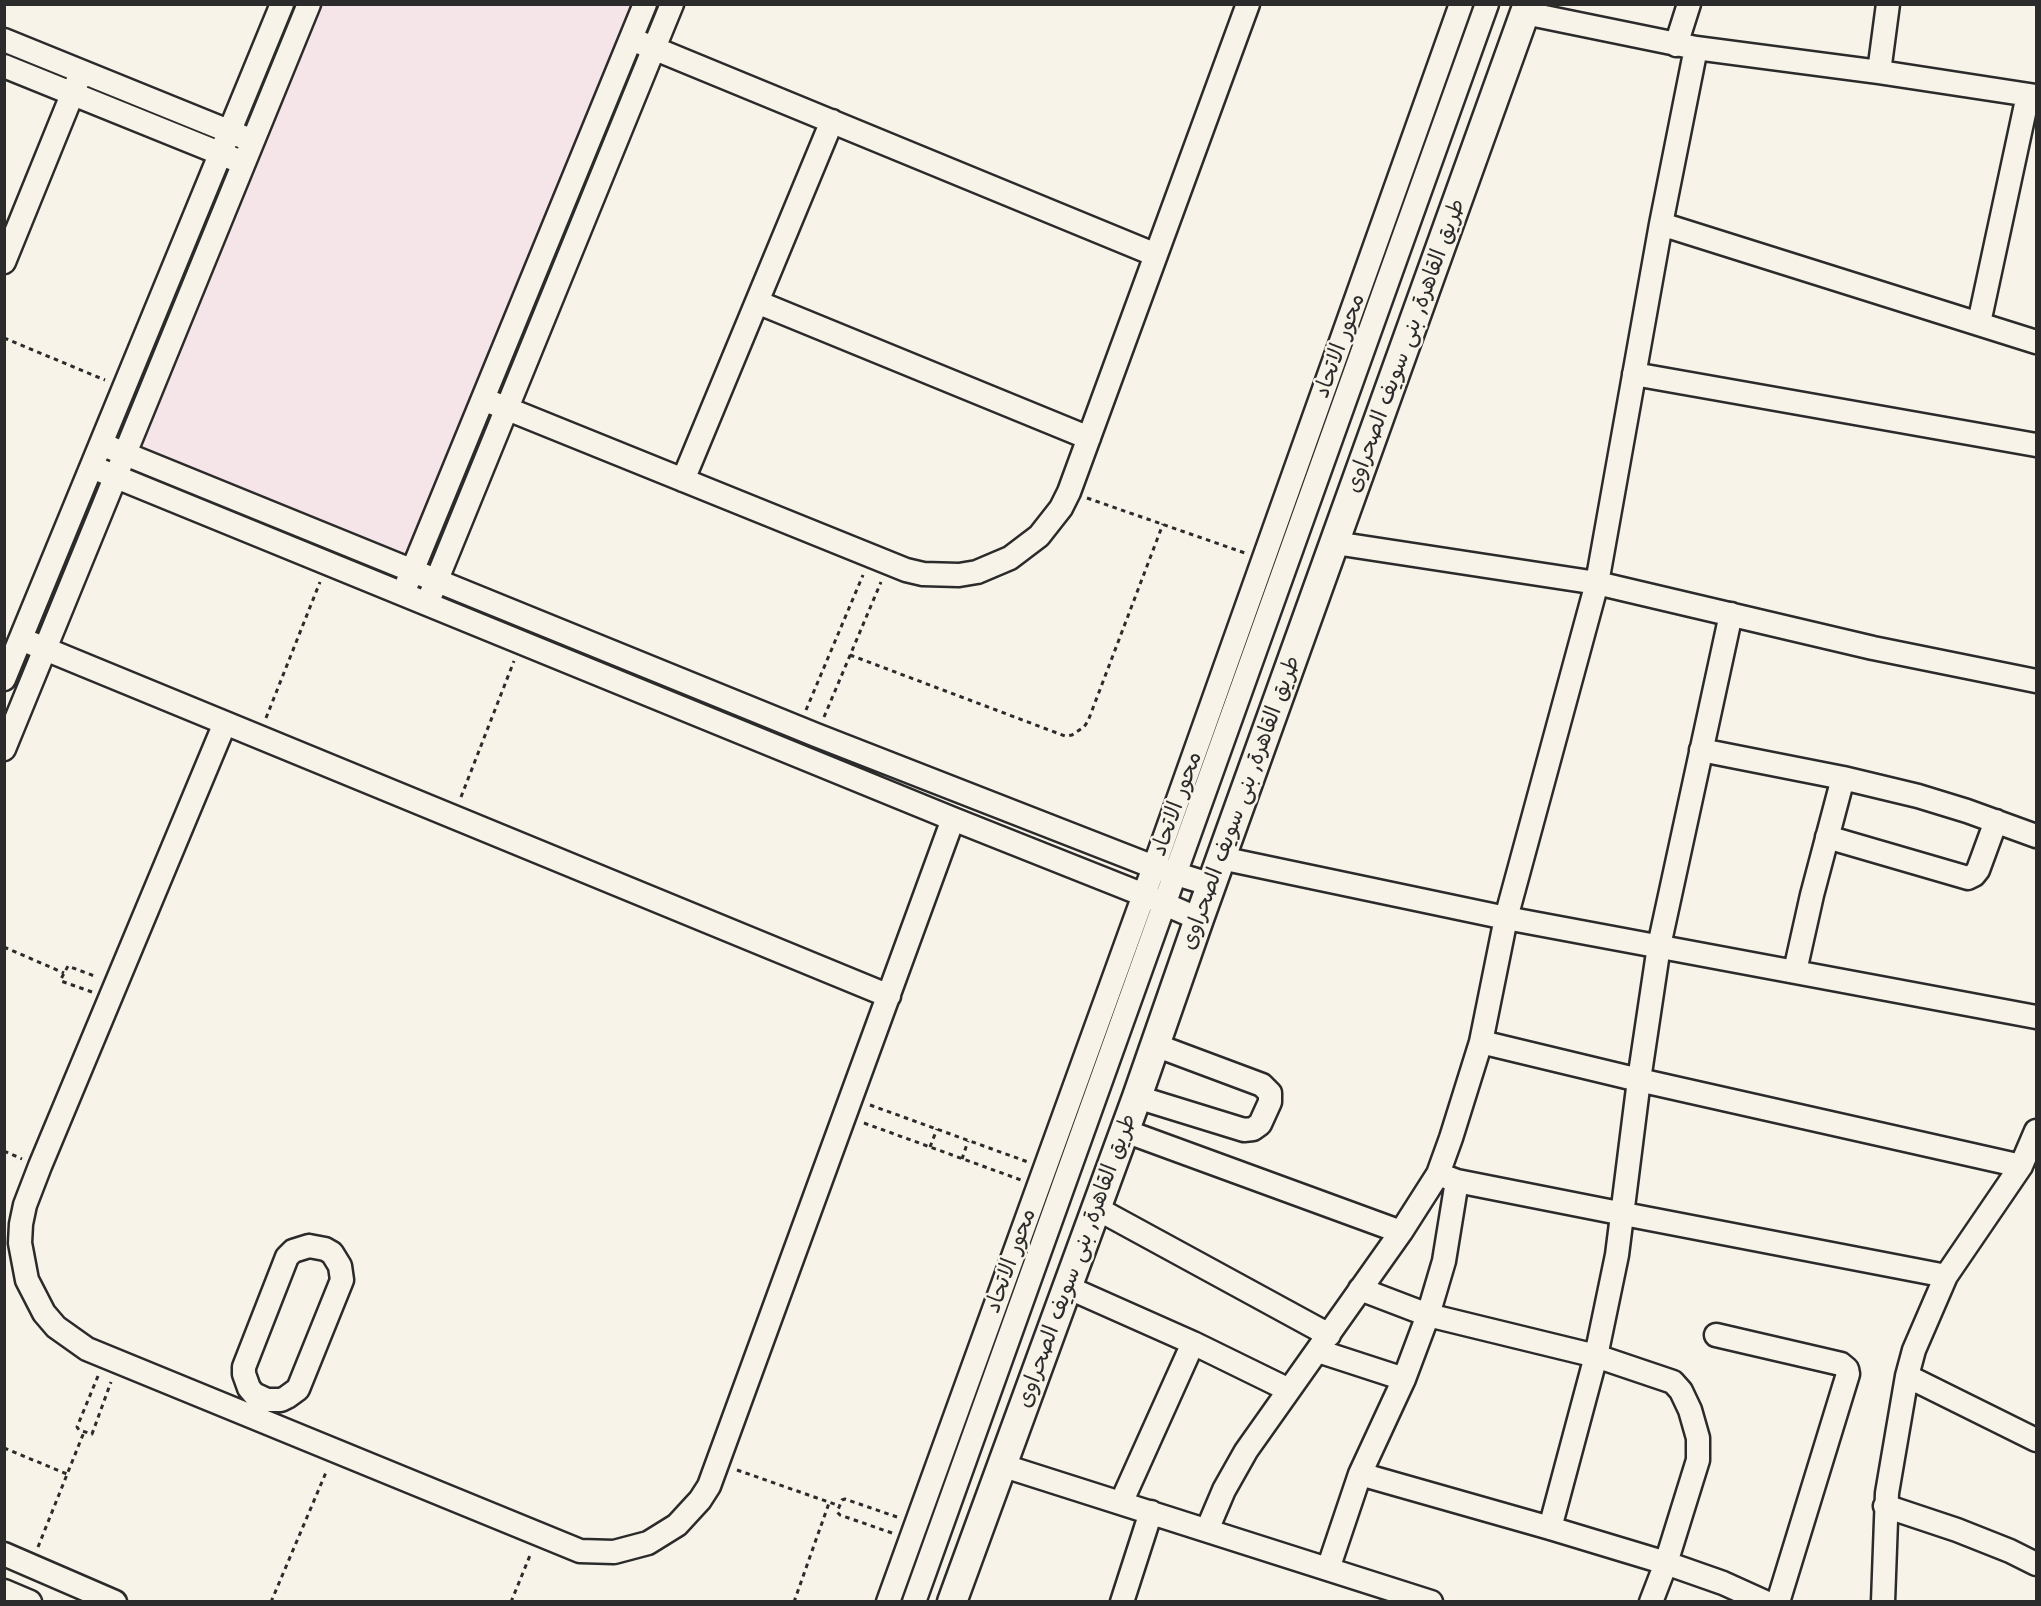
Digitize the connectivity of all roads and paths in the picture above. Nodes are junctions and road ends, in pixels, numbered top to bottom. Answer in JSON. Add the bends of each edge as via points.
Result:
{"nodes":[{"id":1,"x":282,"y":4,"type":"edge"},
{"id":2,"x":309,"y":4,"type":"edge"},
{"id":3,"x":645,"y":4,"type":"edge"},
{"id":4,"x":672,"y":4,"type":"edge"},
{"id":5,"x":1248,"y":4,"type":"edge"},
{"id":6,"x":1461,"y":4,"type":"edge"},
{"id":7,"x":1486,"y":4,"type":"edge"},
{"id":8,"x":1689,"y":4,"type":"edge"},
{"id":9,"x":1888,"y":4,"type":"edge"},
{"id":10,"x":1527,"y":9,"type":"edge"},
{"id":11,"x":631,"y":39,"type":"junction"},
{"id":12,"x":4,"y":40,"type":"edge"},
{"id":13,"x":1686,"y":46,"type":"junction"},
{"id":14,"x":654,"y":48,"type":"junction"},
{"id":15,"x":4,"y":66,"type":"edge"},
{"id":16,"x":81,"y":71,"type":"junction"},
{"id":17,"x":1879,"y":72,"type":"junction"},
{"id":18,"x":72,"y":93,"type":"junction"},
{"id":19,"x":2032,"y":96,"type":"edge"},
{"id":20,"x":832,"y":122,"type":"junction"},
{"id":21,"x":230,"y":131,"type":"junction"},
{"id":22,"x":253,"y":141,"type":"junction"},
{"id":23,"x":220,"y":153,"type":"junction"},
{"id":24,"x":244,"y":163,"type":"junction"},
{"id":25,"x":1661,"y":224,"type":"junction"},
{"id":26,"x":6,"y":253,"type":"edge"},
{"id":27,"x":1156,"y":255,"type":"junction"},
{"id":28,"x":757,"y":302,"type":"junction"},
{"id":29,"x":1979,"y":323,"type":"junction"},
{"id":30,"x":4,"y":338,"type":"edge"},
{"id":31,"x":2037,"y":342,"type":"edge"},
{"id":32,"x":1634,"y":374,"type":"junction"},
{"id":33,"x":124,"y":388,"type":"junction"},
{"id":34,"x":483,"y":399,"type":"junction"},
{"id":35,"x":507,"y":409,"type":"junction"},
{"id":36,"x":1089,"y":438,"type":"junction"},
{"id":37,"x":101,"y":444,"type":"junction"},
{"id":38,"x":2037,"y":445,"type":"edge"},
{"id":39,"x":125,"y":454,"type":"junction"},
{"id":40,"x":92,"y":467,"type":"junction"},
{"id":41,"x":115,"y":477,"type":"junction"},
{"id":42,"x":683,"y":480,"type":"junction"},
{"id":43,"x":1069,"y":492,"type":"junction"},
{"id":44,"x":1163,"y":524,"type":"junction"},
{"id":45,"x":1335,"y":543,"type":"junction"},
{"id":46,"x":880,"y":560,"type":"junction"},
{"id":47,"x":1263,"y":560,"type":"junction"},
{"id":48,"x":328,"y":563,"type":"junction"},
{"id":49,"x":412,"y":572,"type":"junction"},
{"id":50,"x":436,"y":581,"type":"junction"},
{"id":51,"x":1598,"y":583,"type":"junction"},
{"id":52,"x":403,"y":594,"type":"junction"},
{"id":53,"x":427,"y":604,"type":"junction"},
{"id":54,"x":1731,"y":614,"type":"junction"},
{"id":55,"x":21,"y":639,"type":"junction"},
{"id":56,"x":521,"y":642,"type":"junction"},
{"id":57,"x":46,"y":649,"type":"junction"},
{"id":58,"x":850,"y":655,"type":"junction"},
{"id":59,"x":4,"y":679,"type":"edge"},
{"id":60,"x":2037,"y":681,"type":"edge"},
{"id":61,"x":225,"y":723,"type":"junction"},
{"id":62,"x":807,"y":732,"type":"junction"},
{"id":63,"x":259,"y":736,"type":"junction"},
{"id":64,"x":4,"y":749,"type":"edge"},
{"id":65,"x":1701,"y":750,"type":"junction"},
{"id":66,"x":1843,"y":778,"type":"junction"},
{"id":67,"x":453,"y":817,"type":"junction"},
{"id":68,"x":953,"y":819,"type":"junction"},
{"id":69,"x":1996,"y":821,"type":"junction"},
{"id":70,"x":2037,"y":836,"type":"edge"},
{"id":71,"x":1827,"y":837,"type":"junction"},
{"id":72,"x":1221,"y":858,"type":"junction"},
{"id":73,"x":1154,"y":867,"type":"junction"},
{"id":74,"x":1177,"y":873,"type":"junction"},
{"id":75,"x":1212,"y":885,"type":"junction"},
{"id":76,"x":1144,"y":895,"type":"junction"},
{"id":77,"x":1165,"y":905,"type":"junction"},
{"id":78,"x":1506,"y":918,"type":"junction"},
{"id":79,"x":1199,"y":919,"type":"junction"},
{"id":80,"x":1659,"y":946,"type":"junction"},
{"id":81,"x":4,"y":947,"type":"edge"},
{"id":82,"x":1796,"y":971,"type":"junction"},
{"id":83,"x":64,"y":973,"type":"junction"},
{"id":84,"x":113,"y":992,"type":"junction"},
{"id":85,"x":889,"y":996,"type":"junction"},
{"id":86,"x":2037,"y":1017,"type":"edge"},
{"id":87,"x":1480,"y":1042,"type":"junction"},
{"id":88,"x":1155,"y":1045,"type":"junction"},
{"id":89,"x":1639,"y":1080,"type":"junction"},
{"id":90,"x":1137,"y":1097,"type":"junction"},
{"id":91,"x":848,"y":1107,"type":"junction"},
{"id":92,"x":937,"y":1129,"type":"junction"},
{"id":93,"x":1125,"y":1131,"type":"junction"},
{"id":94,"x":2037,"y":1131,"type":"edge"},
{"id":95,"x":968,"y":1141,"type":"junction"},
{"id":96,"x":930,"y":1147,"type":"junction"},
{"id":97,"x":962,"y":1159,"type":"junction"},
{"id":98,"x":2021,"y":1166,"type":"junction"},
{"id":99,"x":1041,"y":1177,"type":"junction"},
{"id":100,"x":1448,"y":1177,"type":"junction"},
{"id":101,"x":1096,"y":1208,"type":"junction"},
{"id":102,"x":1624,"y":1214,"type":"junction"},
{"id":103,"x":1401,"y":1232,"type":"junction"},
{"id":104,"x":1946,"y":1276,"type":"junction"},
{"id":105,"x":1067,"y":1287,"type":"junction"},
{"id":106,"x":1360,"y":1289,"type":"junction"},
{"id":107,"x":1428,"y":1315,"type":"junction"},
{"id":108,"x":1716,"y":1335,"type":"dead end"},
{"id":109,"x":1192,"y":1343,"type":"junction"},
{"id":110,"x":1323,"y":1343,"type":"junction"},
{"id":111,"x":1596,"y":1356,"type":"junction"},
{"id":112,"x":112,"y":1360,"type":"junction"},
{"id":113,"x":1907,"y":1376,"type":"junction"},
{"id":114,"x":1404,"y":1379,"type":"junction"},
{"id":115,"x":1288,"y":1390,"type":"junction"},
{"id":116,"x":256,"y":1408,"type":"junction"},
{"id":117,"x":84,"y":1432,"type":"junction"},
{"id":118,"x":2037,"y":1440,"type":"edge"},
{"id":119,"x":4,"y":1448,"type":"edge"},
{"id":120,"x":335,"y":1452,"type":"junction"},
{"id":121,"x":717,"y":1463,"type":"junction"},
{"id":122,"x":1001,"y":1466,"type":"junction"},
{"id":123,"x":68,"y":1474,"type":"junction"},
{"id":124,"x":1360,"y":1474,"type":"junction"},
{"id":125,"x":830,"y":1503,"type":"junction"},
{"id":126,"x":1121,"y":1503,"type":"junction"},
{"id":127,"x":840,"y":1506,"type":"junction"},
{"id":128,"x":1885,"y":1506,"type":"junction"},
{"id":129,"x":1151,"y":1512,"type":"junction"},
{"id":130,"x":1550,"y":1528,"type":"junction"},
{"id":131,"x":1207,"y":1530,"type":"junction"},
{"id":132,"x":913,"y":1531,"type":"junction"},
{"id":133,"x":538,"y":1534,"type":"junction"},
{"id":134,"x":4,"y":1554,"type":"edge"},
{"id":135,"x":1666,"y":1563,"type":"junction"},
{"id":136,"x":2037,"y":1564,"type":"edge"},
{"id":137,"x":31,"y":1566,"type":"junction"},
{"id":138,"x":1328,"y":1569,"type":"junction"},
{"id":139,"x":4,"y":1591,"type":"edge"},
{"id":140,"x":30,"y":1602,"type":"edge"},
{"id":141,"x":115,"y":1602,"type":"edge"},
{"id":142,"x":271,"y":1602,"type":"edge"},
{"id":143,"x":511,"y":1602,"type":"edge"},
{"id":144,"x":794,"y":1602,"type":"edge"},
{"id":145,"x":888,"y":1602,"type":"edge"},
{"id":146,"x":914,"y":1602,"type":"edge"},
{"id":147,"x":952,"y":1602,"type":"edge"},
{"id":148,"x":1122,"y":1602,"type":"edge"},
{"id":149,"x":1431,"y":1602,"type":"edge"},
{"id":150,"x":1651,"y":1602,"type":"edge"},
{"id":151,"x":1765,"y":1602,"type":"edge"},
{"id":152,"x":1778,"y":1602,"type":"edge"},
{"id":153,"x":1883,"y":1602,"type":"edge"}],
"edges":[{"from":1,"to":21,"type":"street"},
{"from":2,"to":22,"type":"street"},
{"from":3,"to":11,"type":"street"},
{"from":4,"to":14,"type":"street"},
{"from":5,"to":27,"type":"street"},
{"from":6,"to":47,"type":"street","name":"محور الاتحاد"},
{"from":7,"to":74,"type":"street","name":"محور الاتحاد"},
{"from":8,"to":13,"type":"street"},
{"from":9,"to":17,"type":"street"},
{"from":10,"to":13,"type":"street"},
{"from":10,"to":45,"type":"main road","name":"طريق القاهرة, بنى سويف الصحراوى"},
{"from":11,"to":14,"type":"street"},
{"from":11,"to":34,"type":"street"},
{"from":12,"to":16,"type":"street"},
{"from":13,"to":17,"type":"street"},
{"from":13,"to":25,"type":"street"},
{"from":14,"to":20,"type":"street"},
{"from":14,"to":35,"type":"street"},
{"from":15,"to":18,"type":"street"},
{"from":16,"to":18,"type":"street"},
{"from":16,"to":21,"type":"street"},
{"from":17,"to":19,"type":"street"},
{"from":18,"to":23,"type":"street"},
{"from":18,"to":26,"type":"street"},
{"from":19,"to":29,"type":"street"},
{"from":20,"to":27,"type":"street"},
{"from":20,"to":28,"type":"street"},
{"from":21,"to":22,"type":"street"},
{"from":21,"to":23,"type":"street"},
{"from":22,"to":24,"type":"street"},
{"from":23,"to":24,"type":"street"},
{"from":23,"to":33,"type":"street"},
{"from":24,"to":39,"type":"street"},
{"from":25,"to":29,"type":"street"},
{"from":25,"to":32,"type":"street"},
{"from":27,"to":36,"type":"street"},
{"from":28,"to":36,"type":"street"},
{"from":28,"to":42,"type":"street"},
{"from":29,"to":31,"type":"street"},
{"from":30,"to":33,"type":"path"},
{"from":32,"to":38,"type":"street"},
{"from":32,"to":51,"type":"street"},
{"from":33,"to":37,"type":"street"},
{"from":34,"to":35,"type":"street"},
{"from":34,"to":49,"type":"street"},
{"from":35,"to":42,"type":"street"},
{"from":35,"to":50,"type":"street"},
{"from":36,"to":43,"type":"street"},
{"from":37,"to":39,"type":"street"},
{"from":37,"to":40,"type":"street"},
{"from":39,"to":41,"type":"street"},
{"from":39,"to":49,"type":"street"},
{"from":40,"to":41,"type":"street"},
{"from":40,"to":55,"type":"street"},
{"from":41,"to":48,"type":"street"},
{"from":41,"to":57,"type":"street"},
{"from":42,"to":46,"type":"street"},
{"from":43,"to":44,"type":"path"},
{"from":43,"to":46,"type":"street","via":[[1039,537],[994,566],[941,576]]},
{"from":44,"to":47,"type":"path"},
{"from":44,"to":58,"type":"path","via":[[1089,721],[1072,735],[1065,736]]},
{"from":45,"to":51,"type":"street"},
{"from":45,"to":72,"type":"main road","name":"طريق القاهرة, بنى سويف الصحراوى"},
{"from":46,"to":58,"type":"path"},
{"from":46,"to":62,"type":"path"},
{"from":47,"to":73,"type":"street","name":"محور الاتحاد"},
{"from":48,"to":52,"type":"street"},
{"from":48,"to":63,"type":"path"},
{"from":49,"to":50,"type":"street"},
{"from":49,"to":52,"type":"street"},
{"from":50,"to":53,"type":"street"},
{"from":50,"to":62,"type":"street"},
{"from":51,"to":54,"type":"street"},
{"from":51,"to":78,"type":"street"},
{"from":52,"to":53,"type":"street"},
{"from":53,"to":56,"type":"street"},
{"from":54,"to":60,"type":"street"},
{"from":54,"to":65,"type":"street"},
{"from":55,"to":57,"type":"street"},
{"from":55,"to":59,"type":"street"},
{"from":56,"to":67,"type":"path"},
{"from":56,"to":68,"type":"street"},
{"from":57,"to":61,"type":"street"},
{"from":57,"to":64,"type":"street"},
{"from":58,"to":62,"type":"path"},
{"from":61,"to":63,"type":"street"},
{"from":61,"to":84,"type":"street"},
{"from":62,"to":73,"type":"street"},
{"from":63,"to":67,"type":"street"},
{"from":65,"to":66,"type":"street"},
{"from":65,"to":80,"type":"street"},
{"from":66,"to":69,"type":"street"},
{"from":66,"to":71,"type":"street"},
{"from":67,"to":85,"type":"street"},
{"from":68,"to":76,"type":"street"},
{"from":68,"to":85,"type":"street"},
{"from":69,"to":70,"type":"street"},
{"from":69,"to":71,"type":"street","via":[[1978,870],[1968,878]]},
{"from":71,"to":82,"type":"street"},
{"from":72,"to":75,"type":"main road","name":"طريق القاهرة, بنى سويف الصحراوى"},
{"from":72,"to":78,"type":"street"},
{"from":73,"to":74,"type":"street"},
{"from":73,"to":76,"type":"street","name":"محور الاتحاد"},
{"from":74,"to":75,"type":"street"},
{"from":74,"to":77,"type":"street","name":"محور الاتحاد"},
{"from":75,"to":79,"type":"main road","name":"طريق القاهرة, بنى سويف الصحراوى"},
{"from":76,"to":77,"type":"street"},
{"from":76,"to":99,"type":"street","name":"محور الاتحاد"},
{"from":77,"to":79,"type":"street"},
{"from":77,"to":146,"type":"street","name":"محور الاتحاد"},
{"from":78,"to":80,"type":"street"},
{"from":78,"to":87,"type":"street"},
{"from":79,"to":88,"type":"main road","name":"طريق القاهرة, بنى سويف الصحراوى"},
{"from":80,"to":82,"type":"street"},
{"from":80,"to":89,"type":"street"},
{"from":81,"to":83,"type":"path"},
{"from":82,"to":86,"type":"street"},
{"from":83,"to":84,"type":"path","via":[[70,966]]},
{"from":83,"to":84,"type":"path","via":[[62,981]]},
{"from":84,"to":112,"type":"street","via":[[25,1205],[20,1243],[27,1280],[44,1313],[71,1340]]},
{"from":85,"to":91,"type":"street"},
{"from":87,"to":89,"type":"street"},
{"from":87,"to":100,"type":"street","via":[[1451,1138]]},
{"from":88,"to":90,"type":"main road","name":"طريق القاهرة, بنى سويف الصحراوى"},
{"from":88,"to":90,"type":"street","via":[[1262,1085],[1270,1093],[1270,1102],[1260,1124],[1244,1130]]},
{"from":89,"to":98,"type":"street"},
{"from":89,"to":102,"type":"street"},
{"from":90,"to":93,"type":"main road","name":"طريق القاهرة, بنى سويف الصحراوى"},
{"from":91,"to":92,"type":"path"},
{"from":91,"to":96,"type":"path"},
{"from":91,"to":121,"type":"street"},
{"from":92,"to":95,"type":"path"},
{"from":92,"to":96,"type":"path"},
{"from":93,"to":101,"type":"main road","name":"طريق القاهرة, بنى سويف الصحراوى"},
{"from":93,"to":103,"type":"street"},
{"from":94,"to":98,"type":"street"},
{"from":95,"to":97,"type":"path"},
{"from":95,"to":99,"type":"path"},
{"from":96,"to":97,"type":"path"},
{"from":97,"to":99,"type":"path"},
{"from":98,"to":104,"type":"street"},
{"from":99,"to":132,"type":"street","name":"محور الاتحاد"},
{"from":100,"to":102,"type":"street"},
{"from":100,"to":103,"type":"street"},
{"from":100,"to":107,"type":"street","via":[[1443,1261]]},
{"from":101,"to":105,"type":"main road","name":"طريق القاهرة, بنى سويف الصحراوى"},
{"from":101,"to":110,"type":"street"},
{"from":102,"to":104,"type":"street"},
{"from":102,"to":111,"type":"street"},
{"from":103,"to":106,"type":"street"},
{"from":104,"to":113,"type":"street"},
{"from":105,"to":109,"type":"street"},
{"from":105,"to":122,"type":"main road","name":"طريق القاهرة, بنى سويف الصحراوى"},
{"from":106,"to":107,"type":"street"},
{"from":106,"to":110,"type":"street"},
{"from":107,"to":111,"type":"street"},
{"from":107,"to":114,"type":"street"},
{"from":108,"to":152,"type":"street","via":[[1841,1364],[1847,1369]]},
{"from":109,"to":115,"type":"street"},
{"from":109,"to":126,"type":"street"},
{"from":110,"to":114,"type":"street"},
{"from":110,"to":115,"type":"street"},
{"from":111,"to":130,"type":"street"},
{"from":111,"to":135,"type":"street","via":[[1673,1382],[1690,1410],[1698,1438],[1698,1460]]},
{"from":112,"to":116,"type":"street"},
{"from":112,"to":117,"type":"path","via":[[93,1432]]},
{"from":112,"to":117,"type":"path","via":[[77,1426]]},
{"from":113,"to":118,"type":"street"},
{"from":113,"to":128,"type":"street"},
{"from":114,"to":124,"type":"street"},
{"from":115,"to":131,"type":"street","via":[[1246,1451]]},
{"from":116,"to":116,"type":"street","via":[[267,1400],[281,1400],[298,1389],[342,1280],[337,1259],[325,1249],[309,1246],[287,1257],[244,1367]]},
{"from":116,"to":120,"type":"street"},
{"from":117,"to":123,"type":"path"},
{"from":119,"to":123,"type":"path"},
{"from":120,"to":133,"type":"street"},
{"from":120,"to":142,"type":"path"},
{"from":121,"to":125,"type":"path"},
{"from":121,"to":133,"type":"street","via":[[709,1486],[690,1514],[648,1543],[623,1550],[580,1551]]},
{"from":122,"to":126,"type":"street"},
{"from":122,"to":147,"type":"main road","name":"طريق القاهرة, بنى سويف الصحراوى"},
{"from":123,"to":137,"type":"path"},
{"from":124,"to":130,"type":"street"},
{"from":124,"to":138,"type":"street"},
{"from":125,"to":127,"type":"path"},
{"from":125,"to":144,"type":"path"},
{"from":126,"to":129,"type":"street"},
{"from":127,"to":132,"type":"path","via":[[845,1499]]},
{"from":127,"to":132,"type":"path","via":[[838,1514]]},
{"from":128,"to":136,"type":"street","via":[[1957,1530]]},
{"from":128,"to":153,"type":"street"},
{"from":129,"to":131,"type":"street"},
{"from":129,"to":148,"type":"street"},
{"from":130,"to":135,"type":"street"},
{"from":131,"to":138,"type":"street"},
{"from":132,"to":145,"type":"street","name":"محور الاتحاد"},
{"from":133,"to":143,"type":"path"},
{"from":134,"to":137,"type":"street"},
{"from":135,"to":150,"type":"street"},
{"from":135,"to":151,"type":"street"},
{"from":137,"to":141,"type":"street"},
{"from":138,"to":149,"type":"street"},
{"from":139,"to":140,"type":"street"}]}
